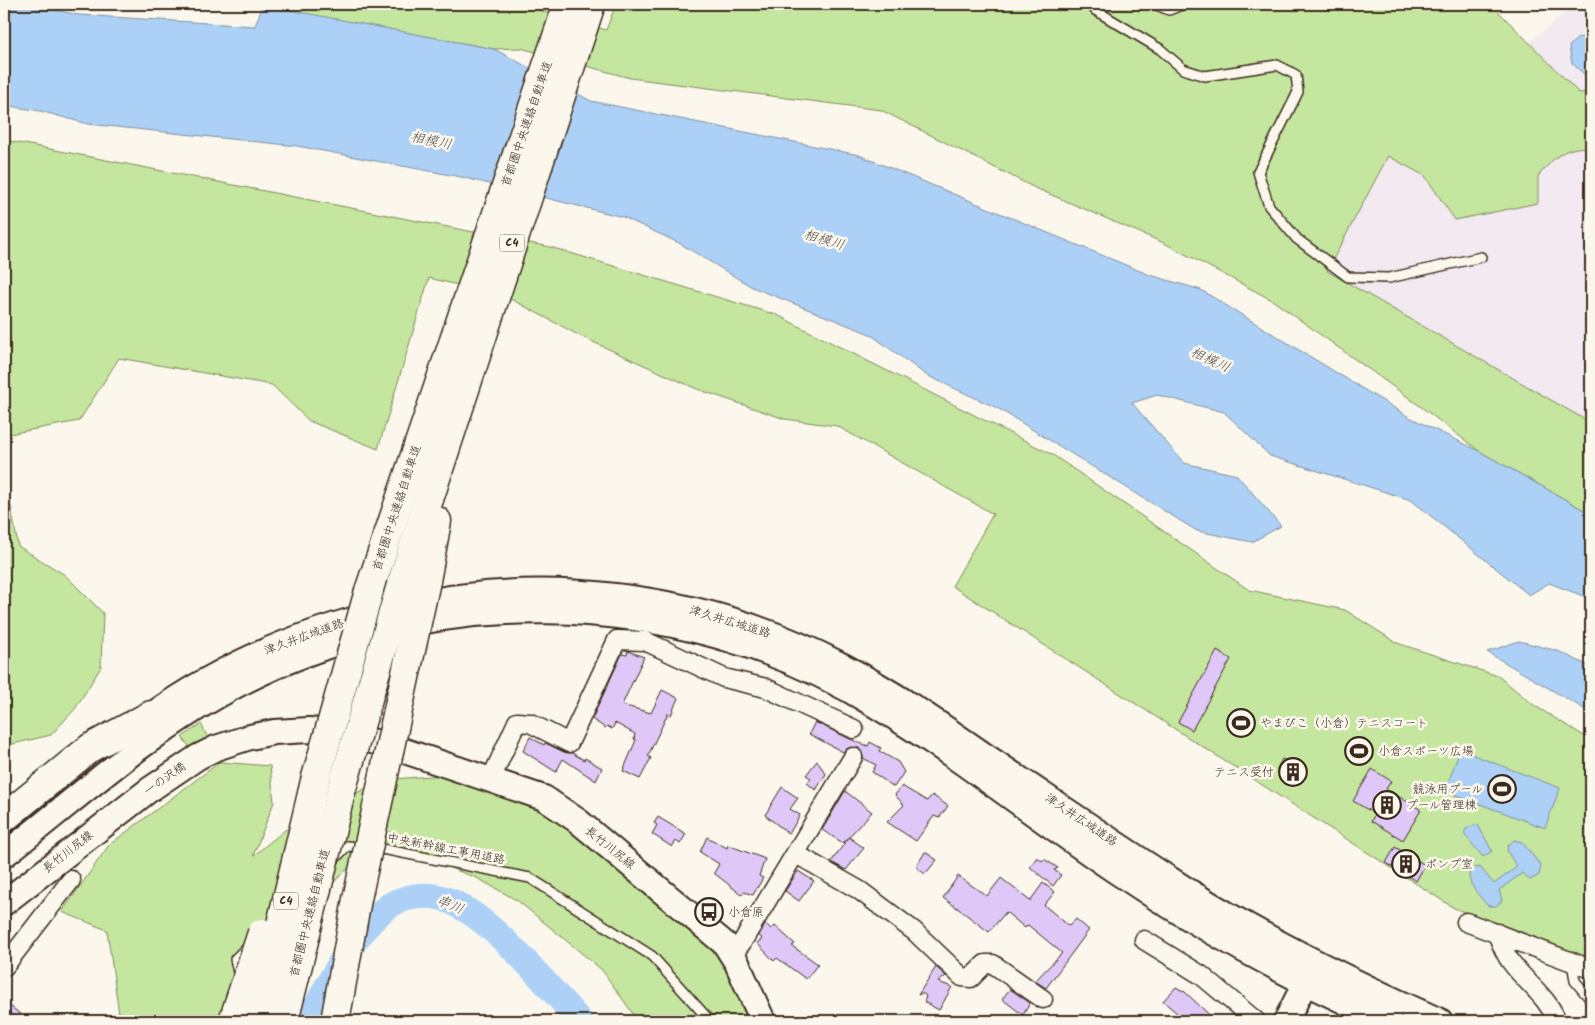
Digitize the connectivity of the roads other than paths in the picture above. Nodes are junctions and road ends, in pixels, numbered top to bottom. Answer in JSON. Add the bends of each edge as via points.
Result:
{"nodes":[{"id":1,"x":568,"y":4,"type":"edge"},
{"id":2,"x":591,"y":4,"type":"edge"},
{"id":3,"x":1095,"y":4,"type":"edge"},
{"id":4,"x":1154,"y":4,"type":"edge"},
{"id":5,"x":1184,"y":4,"type":"edge"},
{"id":6,"x":1481,"y":257,"type":"dead end"},
{"id":7,"x":413,"y":583,"type":"junction"},
{"id":8,"x":152,"y":715,"type":"junction"},
{"id":9,"x":854,"y":729,"type":"dead end"},
{"id":10,"x":198,"y":757,"type":"joint"},
{"id":11,"x":853,"y":757,"type":"dead end"},
{"id":12,"x":491,"y":779,"type":"junction"},
{"id":13,"x":133,"y":802,"type":"joint"},
{"id":14,"x":4,"y":818,"type":"edge"},
{"id":15,"x":4,"y":832,"type":"edge"},
{"id":16,"x":796,"y":854,"type":"junction"},
{"id":17,"x":4,"y":855,"type":"edge"},
{"id":18,"x":71,"y":880,"type":"dead end"},
{"id":19,"x":305,"y":888,"type":"dead end"},
{"id":20,"x":298,"y":896,"type":"dead end"},
{"id":21,"x":4,"y":902,"type":"edge"},
{"id":22,"x":1466,"y":922,"type":"dead end"},
{"id":23,"x":1497,"y":933,"type":"junction"},
{"id":24,"x":1144,"y":940,"type":"dead end"},
{"id":25,"x":732,"y":954,"type":"junction"},
{"id":26,"x":1572,"y":962,"type":"junction"},
{"id":27,"x":4,"y":967,"type":"edge"},
{"id":28,"x":1591,"y":969,"type":"edge"},
{"id":29,"x":1310,"y":973,"type":"junction"},
{"id":30,"x":1044,"y":999,"type":"dead end"},
{"id":31,"x":1591,"y":1000,"type":"edge"},
{"id":32,"x":1430,"y":1017,"type":"edge"},
{"id":33,"x":246,"y":1018,"type":"edge"},
{"id":34,"x":284,"y":1021,"type":"edge"},
{"id":35,"x":336,"y":1021,"type":"edge"},
{"id":36,"x":710,"y":1021,"type":"edge"},
{"id":37,"x":763,"y":1021,"type":"edge"},
{"id":38,"x":1256,"y":1021,"type":"edge"},
{"id":39,"x":1286,"y":1021,"type":"edge"},
{"id":40,"x":1389,"y":1021,"type":"edge"},
{"id":41,"x":1557,"y":1021,"type":"edge"}],
"edges":[{"from":1,"to":33,"type":"highway","name":"首都圏中央連絡自動車道","number":"C4","bridge":true,"via":[[370,591],[315,781],[279,880]]},
{"from":2,"to":7,"type":"highway","name":"首都圏中央連絡自動車道","number":"C4","via":[[465,385]]},
{"from":3,"to":6,"type":"lane","via":[[1095,10],[1160,50],[1183,69],[1205,76],[1277,64],[1296,75],[1298,92],[1258,172],[1269,206],[1296,239],[1348,277],[1389,278]]},
{"from":4,"to":5,"type":"lane","via":[[1170,10]]},
{"from":7,"to":34,"type":"highway","name":"首都圏中央連絡自動車道","number":"C4","bridge":true,"via":[[342,788]]},
{"from":7,"to":35,"type":"highway","bridge":true},
{"from":8,"to":14,"type":"highway","via":[[90,748]]},
{"from":8,"to":15,"type":"main road","name":"津久井広域道路"},
{"from":8,"to":29,"type":"main road","name":"津久井広域道路","via":[[210,678],[290,640],[329,625],[410,605],[489,594],[547,592],[621,597],[686,608],[780,637],[868,679]]},
{"from":9,"to":12,"type":"street","via":[[766,688],[724,678],[645,641],[617,640],[569,743],[530,723],[517,722]]},
{"from":10,"to":12,"type":"main road","name":"長竹川尻線","via":[[243,738],[293,730],[342,734]]},
{"from":10,"to":13,"type":"main road","name":"一の沢橋"},
{"from":11,"to":16,"type":"street"},
{"from":12,"to":25,"type":"main road","name":"長竹川尻線","via":[[539,796],[561,809],[711,931]]},
{"from":13,"to":21,"type":"main road","name":"長竹川尻線"},
{"from":16,"to":25,"type":"street"},
{"from":16,"to":30,"type":"street","via":[[859,890],[914,931],[962,977],[971,978],[984,964],[993,964]]},
{"from":17,"to":29,"type":"main road","name":"津久井広域道路","via":[[176,721],[247,680],[307,653],[406,624],[464,614],[532,610],[595,613],[661,622],[722,637],[783,658],[829,679],[928,739],[1168,906],[1226,941]]},
{"from":18,"to":27,"type":"street"},
{"from":19,"to":36,"type":"lane","name":"中央新幹線工事用道路","via":[[348,846],[382,849],[530,878],[652,956]]},
{"from":20,"to":33,"type":"lane","via":[[235,959]]},
{"from":22,"to":23,"type":"street"},
{"from":23,"to":26,"type":"street"},
{"from":23,"to":41,"type":"street","via":[[1511,963],[1538,991]]},
{"from":24,"to":38,"type":"street","via":[[1202,975]]},
{"from":25,"to":37,"type":"main road","name":"長竹川尻線"},
{"from":26,"to":28,"type":"street"},
{"from":26,"to":31,"type":"lane","via":[[1575,981]]},
{"from":29,"to":32,"type":"main road","name":"津久井広域道路"},
{"from":29,"to":39,"type":"main road"},
{"from":29,"to":40,"type":"main road","name":"津久井広域道路"}]}
